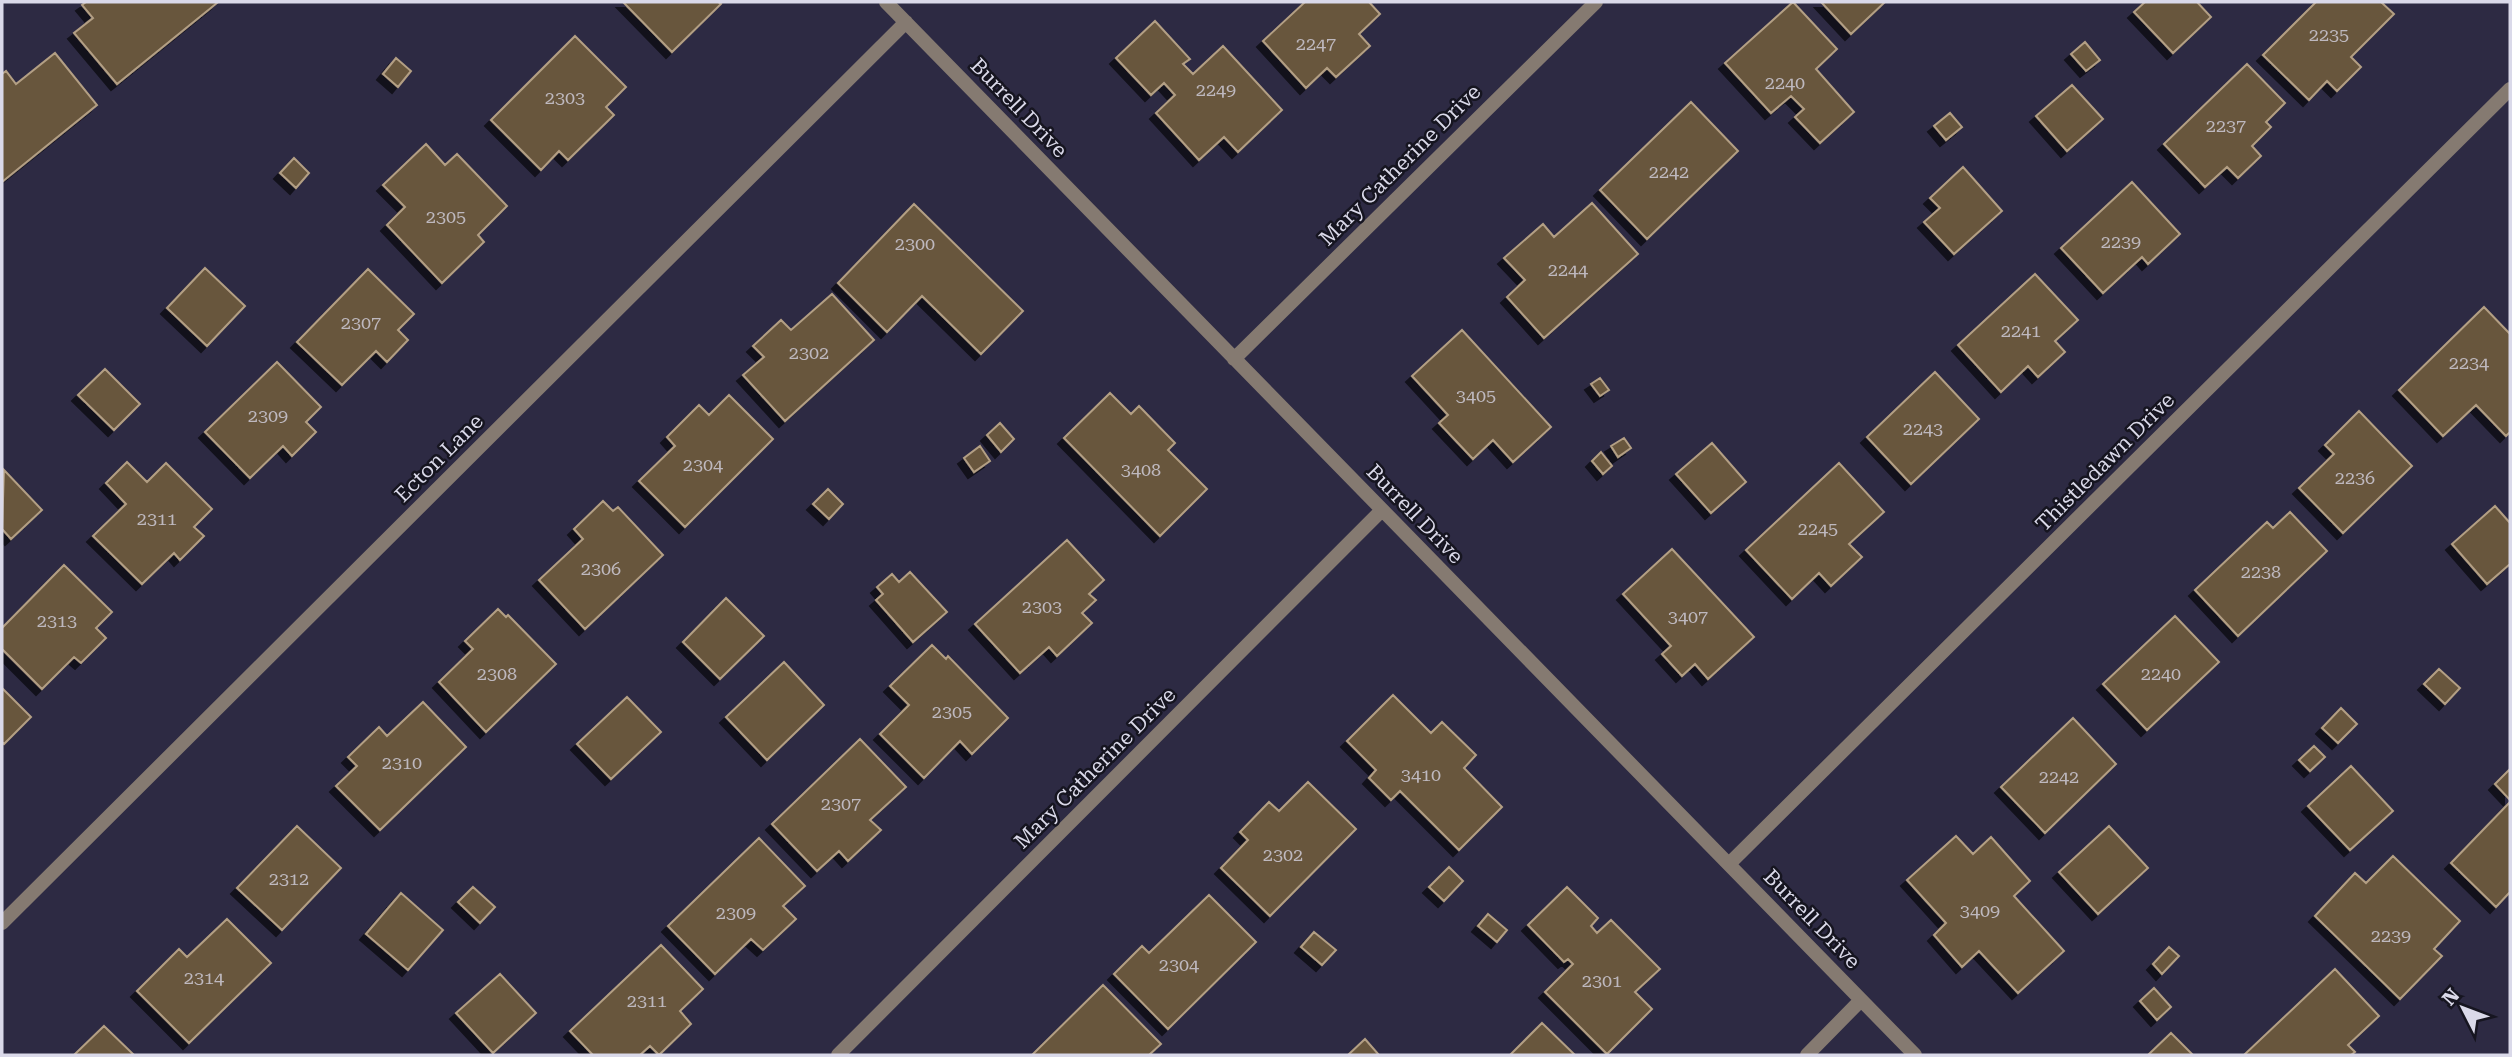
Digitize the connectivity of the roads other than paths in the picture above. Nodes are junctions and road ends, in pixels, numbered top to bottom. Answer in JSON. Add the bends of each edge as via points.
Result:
{"nodes":[{"id":1,"x":886,"y":2,"type":"edge"},
{"id":2,"x":1596,"y":2,"type":"edge"},
{"id":3,"x":906,"y":22,"type":"junction"},
{"id":4,"x":2510,"y":89,"type":"edge"},
{"id":5,"x":1234,"y":359,"type":"junction"},
{"id":6,"x":1382,"y":510,"type":"junction"},
{"id":7,"x":1729,"y":864,"type":"junction"},
{"id":8,"x":2,"y":923,"type":"edge"},
{"id":9,"x":1861,"y":1000,"type":"junction"},
{"id":10,"x":838,"y":1055,"type":"edge"},
{"id":11,"x":1807,"y":1055,"type":"edge"},
{"id":12,"x":1915,"y":1055,"type":"edge"}],
"edges":[{"from":1,"to":3,"type":"street","name":"Burrell Drive"},
{"from":2,"to":5,"type":"street","name":"Mary Catherine Drive"},
{"from":3,"to":5,"type":"street","name":"Burrell Drive"},
{"from":3,"to":8,"type":"street","name":"Ecton Lane"},
{"from":4,"to":7,"type":"street","name":"Thistledawn Drive"},
{"from":5,"to":6,"type":"street","name":"Burrell Drive"},
{"from":6,"to":7,"type":"street","name":"Burrell Drive"},
{"from":6,"to":10,"type":"street","name":"Mary Catherine Drive"},
{"from":7,"to":9,"type":"street","name":"Burrell Drive"},
{"from":9,"to":11,"type":"street"},
{"from":9,"to":12,"type":"street","name":"Burrell Drive"}]}
